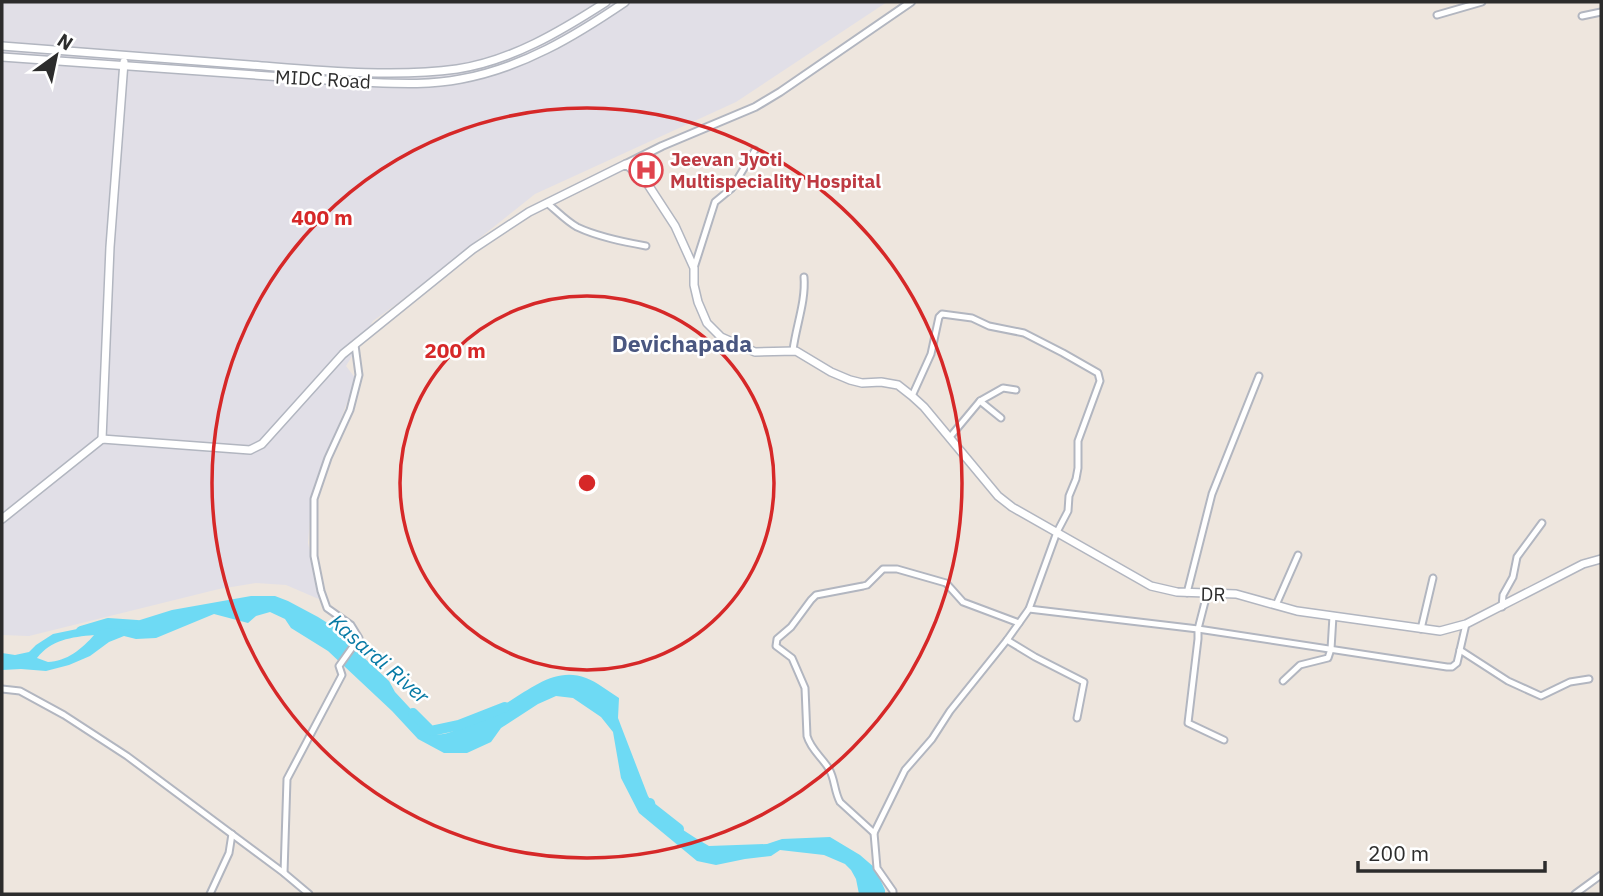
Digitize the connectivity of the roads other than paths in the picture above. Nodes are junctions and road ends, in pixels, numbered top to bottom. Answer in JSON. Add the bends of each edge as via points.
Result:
{"nodes":[{"id":1,"x":606,"y":2,"type":"edge"},
{"id":2,"x":625,"y":2,"type":"edge"},
{"id":3,"x":911,"y":2,"type":"edge"},
{"id":4,"x":1482,"y":2,"type":"edge"},
{"id":5,"x":1601,"y":12,"type":"edge"},
{"id":6,"x":1437,"y":15,"type":"dead end"},
{"id":7,"x":1582,"y":16,"type":"dead end"},
{"id":8,"x":2,"y":46,"type":"edge"},
{"id":9,"x":124,"y":55,"type":"junction"},
{"id":10,"x":2,"y":57,"type":"edge"},
{"id":11,"x":124,"y":66,"type":"junction"},
{"id":12,"x":755,"y":150,"type":"dead end"},
{"id":13,"x":626,"y":164,"type":"junction"},
{"id":14,"x":547,"y":203,"type":"junction"},
{"id":15,"x":646,"y":246,"type":"dead end"},
{"id":16,"x":694,"y":268,"type":"junction"},
{"id":17,"x":804,"y":277,"type":"dead end"},
{"id":18,"x":355,"y":345,"type":"junction"},
{"id":19,"x":793,"y":350,"type":"junction"},
{"id":20,"x":1259,"y":376,"type":"dead end"},
{"id":21,"x":1016,"y":390,"type":"dead end"},
{"id":22,"x":912,"y":396,"type":"junction"},
{"id":23,"x":980,"y":401,"type":"junction"},
{"id":24,"x":1001,"y":418,"type":"dead end"},
{"id":25,"x":950,"y":438,"type":"junction"},
{"id":26,"x":102,"y":439,"type":"junction"},
{"id":27,"x":2,"y":519,"type":"edge"},
{"id":28,"x":1542,"y":523,"type":"dead end"},
{"id":29,"x":1057,"y":532,"type":"junction"},
{"id":30,"x":1298,"y":555,"type":"dead end"},
{"id":31,"x":1601,"y":559,"type":"edge"},
{"id":32,"x":1433,"y":578,"type":"dead end"},
{"id":33,"x":1187,"y":593,"type":"junction"},
{"id":34,"x":1207,"y":594,"type":"junction"},
{"id":35,"x":1276,"y":605,"type":"junction"},
{"id":36,"x":1502,"y":607,"type":"junction"},
{"id":37,"x":1029,"y":609,"type":"junction"},
{"id":38,"x":1333,"y":616,"type":"junction"},
{"id":39,"x":1019,"y":623,"type":"junction"},
{"id":40,"x":1466,"y":624,"type":"junction"},
{"id":41,"x":1198,"y":629,"type":"junction"},
{"id":42,"x":1421,"y":629,"type":"junction"},
{"id":43,"x":1007,"y":640,"type":"junction"},
{"id":44,"x":1331,"y":649,"type":"junction"},
{"id":45,"x":1460,"y":650,"type":"junction"},
{"id":46,"x":1589,"y":679,"type":"dead end"},
{"id":47,"x":1283,"y":681,"type":"dead end"},
{"id":48,"x":2,"y":689,"type":"edge"},
{"id":49,"x":1077,"y":718,"type":"dead end"},
{"id":50,"x":1224,"y":740,"type":"dead end"},
{"id":51,"x":874,"y":833,"type":"junction"},
{"id":52,"x":233,"y":834,"type":"junction"},
{"id":53,"x":284,"y":873,"type":"junction"},
{"id":54,"x":1601,"y":875,"type":"edge"},
{"id":55,"x":211,"y":894,"type":"edge"},
{"id":56,"x":309,"y":894,"type":"edge"},
{"id":57,"x":893,"y":894,"type":"edge"},
{"id":58,"x":1575,"y":894,"type":"edge"}],
"edges":[{"from":1,"to":9,"type":"main road","name":"MIDC Road","via":[[510,55],[459,69],[355,71]]},
{"from":2,"to":11,"type":"main road","name":"MIDC Road","via":[[576,34],[514,65],[461,79],[354,82]]},
{"from":3,"to":13,"type":"street","via":[[755,107]]},
{"from":4,"to":6,"type":"street"},
{"from":5,"to":7,"type":"street"},
{"from":8,"to":9,"type":"main road","name":"MIDC Road"},
{"from":9,"to":11,"type":"main road"},
{"from":10,"to":11,"type":"main road","name":"MIDC Road"},
{"from":11,"to":26,"type":"main road"},
{"from":12,"to":16,"type":"street","via":[[732,188],[715,202]]},
{"from":13,"to":14,"type":"main road"},
{"from":13,"to":16,"type":"main road","via":[[662,205]]},
{"from":14,"to":15,"type":"street","via":[[586,231]]},
{"from":14,"to":18,"type":"main road","via":[[473,249]]},
{"from":16,"to":19,"type":"main road","via":[[698,302],[707,323],[721,337],[755,352]]},
{"from":17,"to":19,"type":"street"},
{"from":18,"to":26,"type":"main road","via":[[261,444],[250,450]]},
{"from":18,"to":53,"type":"street","via":[[359,375],[350,410],[314,499],[314,556],[327,608],[351,625],[359,639],[339,666],[342,675],[287,779]]},
{"from":19,"to":22,"type":"main road","name":"DR","via":[[850,380],[898,385]]},
{"from":20,"to":33,"type":"street","via":[[1212,494]]},
{"from":21,"to":23,"type":"street","via":[[1003,388]]},
{"from":22,"to":25,"type":"main road","name":"DR"},
{"from":22,"to":29,"type":"street","via":[[929,361],[942,314],[1024,333],[1098,373],[1100,381],[1078,441],[1078,468],[1069,509]]},
{"from":23,"to":24,"type":"street"},
{"from":23,"to":25,"type":"street"},
{"from":25,"to":29,"type":"main road","name":"DR","via":[[998,496]]},
{"from":26,"to":27,"type":"main road"},
{"from":28,"to":36,"type":"street","via":[[1517,557]]},
{"from":29,"to":33,"type":"main road","name":"DR","via":[[1151,586]]},
{"from":29,"to":37,"type":"street"},
{"from":30,"to":35,"type":"street"},
{"from":31,"to":36,"type":"main road","name":"DR"},
{"from":32,"to":42,"type":"street"},
{"from":33,"to":34,"type":"main road","name":"DR"},
{"from":34,"to":35,"type":"main road","name":"DR","via":[[1236,594]]},
{"from":34,"to":41,"type":"street"},
{"from":35,"to":38,"type":"main road","name":"DR"},
{"from":36,"to":40,"type":"main road","name":"DR"},
{"from":37,"to":39,"type":"street"},
{"from":37,"to":41,"type":"street"},
{"from":38,"to":42,"type":"main road","name":"DR"},
{"from":38,"to":44,"type":"street"},
{"from":39,"to":43,"type":"street"},
{"from":39,"to":51,"type":"street","via":[[963,603],[941,581],[887,568],[867,585],[816,595],[777,639],[776,646],[792,658],[805,688],[809,743],[829,768],[840,802]]},
{"from":40,"to":42,"type":"main road","name":"DR","via":[[1440,631]]},
{"from":40,"to":45,"type":"street"},
{"from":41,"to":44,"type":"street"},
{"from":41,"to":50,"type":"street","via":[[1188,723]]},
{"from":43,"to":49,"type":"street","via":[[1084,682]]},
{"from":43,"to":51,"type":"street","via":[[905,770]]},
{"from":44,"to":45,"type":"street","via":[[1447,667],[1455,665]]},
{"from":44,"to":47,"type":"street","via":[[1328,658],[1300,665]]},
{"from":45,"to":46,"type":"street","via":[[1541,696],[1570,682]]},
{"from":48,"to":52,"type":"street","via":[[20,691],[64,715]]},
{"from":51,"to":57,"type":"street","via":[[877,868]]},
{"from":52,"to":53,"type":"street"},
{"from":52,"to":55,"type":"street"},
{"from":53,"to":56,"type":"street"},
{"from":54,"to":58,"type":"street"}]}
